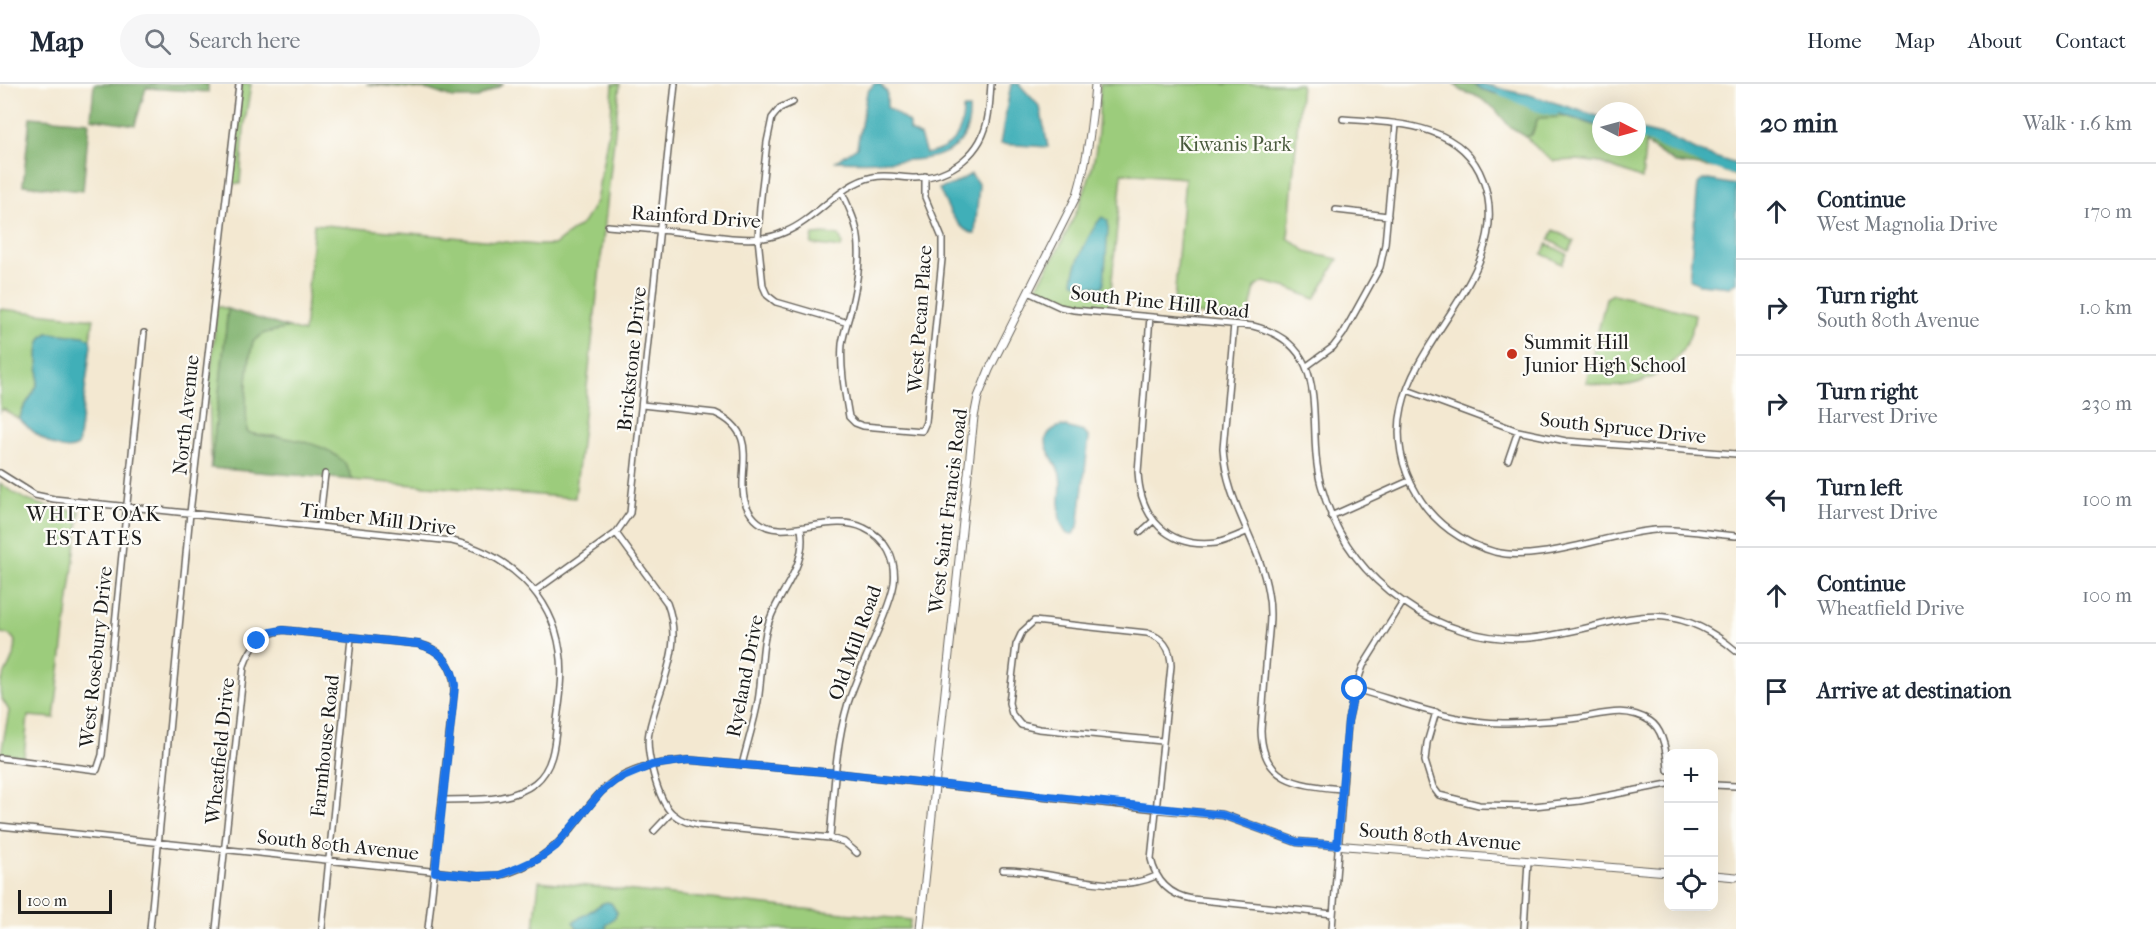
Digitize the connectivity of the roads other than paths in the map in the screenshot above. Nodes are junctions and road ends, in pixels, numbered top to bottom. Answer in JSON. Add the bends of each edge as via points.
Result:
{"nodes":[{"id":1,"x":239,"y":84,"type":"edge"},
{"id":2,"x":675,"y":84,"type":"edge"},
{"id":3,"x":991,"y":84,"type":"edge"},
{"id":4,"x":1095,"y":84,"type":"edge"},
{"id":5,"x":793,"y":102,"type":"dead end"},
{"id":6,"x":1343,"y":119,"type":"dead end"},
{"id":7,"x":1396,"y":124,"type":"junction"},
{"id":8,"x":925,"y":176,"type":"junction"},
{"id":9,"x":842,"y":192,"type":"junction"},
{"id":10,"x":1336,"y":210,"type":"dead end"},
{"id":11,"x":1388,"y":216,"type":"junction"},
{"id":12,"x":608,"y":226,"type":"dead end"},
{"id":13,"x":661,"y":230,"type":"junction"},
{"id":14,"x":758,"y":238,"type":"junction"},
{"id":15,"x":1028,"y":292,"type":"junction"},
{"id":16,"x":1150,"y":317,"type":"junction"},
{"id":17,"x":846,"y":322,"type":"junction"},
{"id":18,"x":1234,"y":324,"type":"junction"},
{"id":19,"x":144,"y":333,"type":"dead end"},
{"id":20,"x":1307,"y":366,"type":"junction"},
{"id":21,"x":1407,"y":390,"type":"junction"},
{"id":22,"x":642,"y":405,"type":"junction"},
{"id":23,"x":1518,"y":431,"type":"junction"},
{"id":24,"x":1736,"y":454,"type":"edge"},
{"id":25,"x":1508,"y":460,"type":"dead end"},
{"id":26,"x":0,"y":473,"type":"edge"},
{"id":27,"x":325,"y":474,"type":"dead end"},
{"id":28,"x":1409,"y":481,"type":"junction"},
{"id":29,"x":126,"y":506,"type":"junction"},
{"id":30,"x":190,"y":513,"type":"junction"},
{"id":31,"x":1331,"y":516,"type":"junction"},
{"id":32,"x":1153,"y":521,"type":"junction"},
{"id":33,"x":319,"y":526,"type":"junction"},
{"id":34,"x":801,"y":528,"type":"junction"},
{"id":35,"x":615,"y":532,"type":"junction"},
{"id":36,"x":1141,"y":532,"type":"dead end"},
{"id":37,"x":1246,"y":532,"type":"junction"},
{"id":38,"x":1736,"y":536,"type":"edge"},
{"id":39,"x":535,"y":591,"type":"junction"},
{"id":40,"x":1403,"y":602,"type":"junction"},
{"id":41,"x":351,"y":638,"type":"junction"},
{"id":42,"x":1736,"y":651,"type":"edge"},
{"id":43,"x":1355,"y":689,"type":"junction"},
{"id":44,"x":1436,"y":712,"type":"junction"},
{"id":45,"x":1162,"y":741,"type":"junction"},
{"id":46,"x":1665,"y":749,"type":"edge"},
{"id":47,"x":0,"y":758,"type":"edge"},
{"id":48,"x":652,"y":765,"type":"junction"},
{"id":49,"x":742,"y":765,"type":"junction"},
{"id":50,"x":836,"y":773,"type":"junction"},
{"id":51,"x":935,"y":785,"type":"junction"},
{"id":52,"x":1664,"y":785,"type":"edge"},
{"id":53,"x":1718,"y":785,"type":"edge"},
{"id":54,"x":1736,"y":786,"type":"edge"},
{"id":55,"x":1342,"y":789,"type":"junction"},
{"id":56,"x":442,"y":800,"type":"junction"},
{"id":57,"x":1156,"y":809,"type":"junction"},
{"id":58,"x":671,"y":813,"type":"junction"},
{"id":59,"x":0,"y":826,"type":"edge"},
{"id":60,"x":654,"y":831,"type":"dead end"},
{"id":61,"x":830,"y":838,"type":"junction"},
{"id":62,"x":160,"y":843,"type":"junction"},
{"id":63,"x":1337,"y":845,"type":"junction"},
{"id":64,"x":225,"y":850,"type":"junction"},
{"id":65,"x":857,"y":853,"type":"dead end"},
{"id":66,"x":329,"y":861,"type":"junction"},
{"id":67,"x":1528,"y":861,"type":"junction"},
{"id":68,"x":1003,"y":870,"type":"dead end"},
{"id":69,"x":435,"y":872,"type":"junction"},
{"id":70,"x":1664,"y":872,"type":"edge"},
{"id":71,"x":1718,"y":875,"type":"edge"},
{"id":72,"x":1156,"y":876,"type":"junction"},
{"id":73,"x":1736,"y":877,"type":"edge"},
{"id":74,"x":1333,"y":914,"type":"junction"},
{"id":75,"x":150,"y":929,"type":"edge"},
{"id":76,"x":216,"y":929,"type":"edge"},
{"id":77,"x":322,"y":929,"type":"edge"},
{"id":78,"x":428,"y":929,"type":"edge"},
{"id":79,"x":920,"y":929,"type":"edge"},
{"id":80,"x":1332,"y":929,"type":"edge"},
{"id":81,"x":1524,"y":929,"type":"edge"}],
"edges":[{"from":1,"to":30,"type":"street","name":"North Avenue"},
{"from":2,"to":13,"type":"street","name":"Brickstone Drive"},
{"from":3,"to":8,"type":"street","name":"Rainford Drive","via":[[988,117],[976,147],[947,172]]},
{"from":4,"to":15,"type":"street","name":"West Saint Francis Road","via":[[1090,143],[1077,195]]},
{"from":5,"to":14,"type":"street","via":[[780,108],[772,118]]},
{"from":6,"to":7,"type":"street"},
{"from":7,"to":11,"type":"street"},
{"from":7,"to":21,"type":"street","via":[[1433,131],[1461,148],[1482,176],[1490,209],[1487,243],[1476,269]]},
{"from":8,"to":9,"type":"street","name":"Rainford Drive","via":[[875,176]]},
{"from":8,"to":17,"type":"street","name":"West Pecan Place","via":[[925,197],[942,238],[942,259],[922,431],[863,426],[849,417],[842,369]]},
{"from":9,"to":14,"type":"street","name":"Rainford Drive","via":[[785,232]]},
{"from":9,"to":17,"type":"street","via":[[856,228],[859,254],[856,286]]},
{"from":10,"to":11,"type":"street"},
{"from":11,"to":20,"type":"street","via":[[1383,256],[1374,279],[1333,346]]},
{"from":12,"to":13,"type":"street","name":"Rainford Drive"},
{"from":13,"to":14,"type":"street","name":"Rainford Drive"},
{"from":13,"to":22,"type":"street","name":"Brickstone Drive"},
{"from":14,"to":17,"type":"street","via":[[763,286],[770,297]]},
{"from":15,"to":16,"type":"street","name":"South Pine Hill Road","via":[[1072,310]]},
{"from":15,"to":51,"type":"street","name":"West Saint Francis Road","via":[[989,370],[974,417]]},
{"from":16,"to":18,"type":"street","name":"South Pine Hill Road"},
{"from":16,"to":32,"type":"street","via":[[1138,472],[1144,505]]},
{"from":18,"to":20,"type":"street","name":"South Pine Hill Road","via":[[1264,329],[1281,338]]},
{"from":18,"to":37,"type":"street","via":[[1224,463],[1230,493]]},
{"from":19,"to":29,"type":"street","name":"West Rosebury Drive"},
{"from":20,"to":31,"type":"street","via":[[1312,383],[1315,458]]},
{"from":21,"to":23,"type":"street","name":"South Spruce Drive"},
{"from":21,"to":28,"type":"street","via":[[1400,448]]},
{"from":22,"to":34,"type":"street","name":"Old Mill Road","via":[[715,413],[725,418],[736,427],[744,446],[742,483],[747,508],[756,521],[771,528]]},
{"from":22,"to":35,"type":"street","name":"Brickstone Drive","via":[[630,513]]},
{"from":23,"to":24,"type":"street","name":"South Spruce Drive","via":[[1566,441]]},
{"from":23,"to":25,"type":"street"},
{"from":26,"to":29,"type":"street","name":"Timber Mill Drive","via":[[35,495]]},
{"from":27,"to":33,"type":"street"},
{"from":28,"to":31,"type":"street"},
{"from":28,"to":38,"type":"street","via":[[1445,527],[1474,545],[1495,552],[1535,553],[1657,530]]},
{"from":29,"to":30,"type":"street","name":"Timber Mill Drive"},
{"from":29,"to":47,"type":"street","name":"West Rosebury Drive","via":[[102,755],[97,770]]},
{"from":30,"to":33,"type":"street","name":"Timber Mill Drive"},
{"from":30,"to":62,"type":"street","name":"North Avenue"},
{"from":31,"to":40,"type":"street","via":[[1366,570]]},
{"from":32,"to":36,"type":"street"},
{"from":32,"to":37,"type":"street","via":[[1183,541],[1199,543],[1217,543]]},
{"from":33,"to":39,"type":"street","name":"Timber Mill Drive","via":[[462,543],[507,565]]},
{"from":34,"to":49,"type":"street","name":"Ryeland Drive","via":[[800,561],[770,617],[766,633],[758,702]]},
{"from":34,"to":50,"type":"street","name":"Old Mill Road","via":[[834,522],[865,528],[881,538],[894,568],[889,602],[843,720]]},
{"from":35,"to":39,"type":"street","name":"Brickstone Drive"},
{"from":35,"to":48,"type":"street","via":[[667,603],[673,622],[670,659],[649,734]]},
{"from":37,"to":55,"type":"street","via":[[1263,571],[1270,609],[1261,745],[1267,761],[1287,780],[1304,786]]},
{"from":39,"to":56,"type":"street","name":"Timber Mill Drive","via":[[554,628],[560,651],[562,676],[554,752],[537,782],[519,793],[500,798]]},
{"from":40,"to":42,"type":"street","via":[[1448,626],[1490,638],[1528,639],[1642,616],[1673,617],[1704,627]]},
{"from":40,"to":43,"type":"street","via":[[1363,666]]},
{"from":41,"to":56,"type":"street","name":"Wheatfield Drive","via":[[424,645],[441,655],[450,667],[454,692]]},
{"from":41,"to":64,"type":"street","name":"Wheatfield Drive","via":[[283,630],[257,641],[248,654]]},
{"from":41,"to":66,"type":"street","name":"Farmhouse Road"},
{"from":43,"to":44,"type":"street"},
{"from":43,"to":55,"type":"street"},
{"from":44,"to":46,"type":"street","via":[[1479,723],[1629,712],[1651,721]]},
{"from":44,"to":52,"type":"street","via":[[1425,761],[1439,795],[1479,806],[1516,807],[1580,801]]},
{"from":45,"to":45,"type":"street","via":[[1021,725],[1009,703],[1016,645],[1022,632],[1034,621],[1147,633],[1163,641],[1171,666]]},
{"from":45,"to":57,"type":"street"},
{"from":48,"to":49,"type":"street","name":"South 80th Avenue","via":[[689,760]]},
{"from":48,"to":58,"type":"street"},
{"from":48,"to":69,"type":"street","name":"South 80th Avenue","via":[[616,780],[601,792],[556,846],[538,859],[500,875]]},
{"from":49,"to":50,"type":"street","name":"South 80th Avenue"},
{"from":50,"to":51,"type":"street","name":"South 80th Avenue"},
{"from":50,"to":61,"type":"street","name":"Old Mill Road"},
{"from":51,"to":57,"type":"street","name":"South 80th Avenue"},
{"from":51,"to":79,"type":"street","name":"West Saint Francis Road"},
{"from":53,"to":54,"type":"street"},
{"from":55,"to":63,"type":"street"},
{"from":56,"to":69,"type":"street","name":"Wheatfield Drive"},
{"from":57,"to":63,"type":"street","name":"South 80th Avenue","via":[[1223,815],[1297,842]]},
{"from":57,"to":72,"type":"street","via":[[1151,859]]},
{"from":58,"to":60,"type":"street"},
{"from":58,"to":61,"type":"street","via":[[698,825]]},
{"from":59,"to":62,"type":"street","name":"South 80th Avenue"},
{"from":61,"to":65,"type":"street","via":[[844,842]]},
{"from":62,"to":64,"type":"street","name":"South 80th Avenue"},
{"from":62,"to":75,"type":"street","name":"North Avenue"},
{"from":63,"to":67,"type":"street","name":"South 80th Avenue"},
{"from":63,"to":74,"type":"street"},
{"from":64,"to":66,"type":"street","name":"South 80th Avenue"},
{"from":64,"to":76,"type":"street","name":"Wheatfield Drive"},
{"from":66,"to":69,"type":"street","name":"South 80th Avenue"},
{"from":66,"to":77,"type":"street","name":"Farmhouse Road"},
{"from":67,"to":70,"type":"street","name":"South 80th Avenue"},
{"from":67,"to":81,"type":"street"},
{"from":68,"to":72,"type":"street","via":[[1126,885]]},
{"from":69,"to":78,"type":"street","name":"Wheatfield Drive"},
{"from":71,"to":73,"type":"street"},
{"from":72,"to":74,"type":"street","via":[[1172,893],[1185,898]]},
{"from":74,"to":80,"type":"street"}]}
